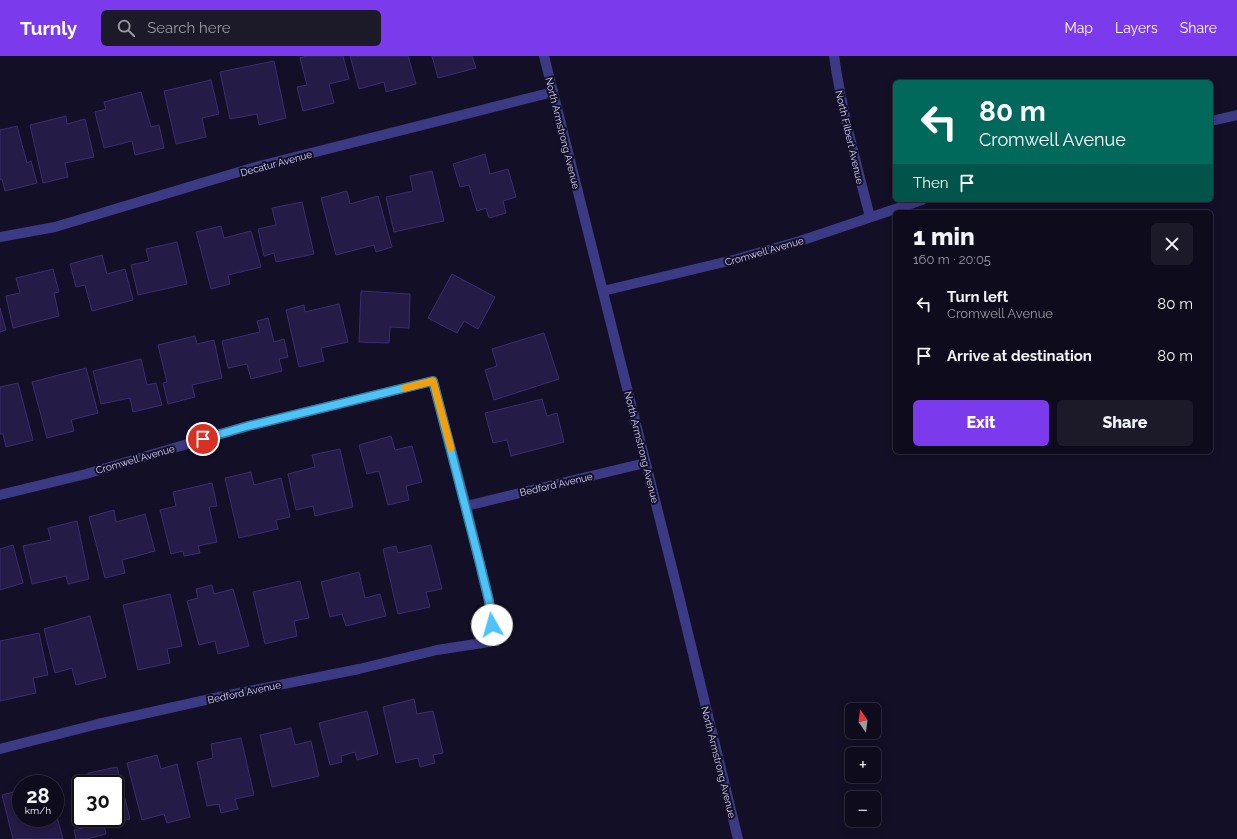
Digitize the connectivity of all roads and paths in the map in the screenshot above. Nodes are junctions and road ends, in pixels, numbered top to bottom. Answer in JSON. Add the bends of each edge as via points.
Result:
{"nodes":[{"id":1,"x":544,"y":56,"type":"edge"},
{"id":2,"x":834,"y":56,"type":"edge"},
{"id":3,"x":553,"y":92,"type":"junction"},
{"id":4,"x":1237,"y":115,"type":"edge"},
{"id":5,"x":1213,"y":121,"type":"edge"},
{"id":6,"x":916,"y":202,"type":"edge"},
{"id":7,"x":870,"y":217,"type":"junction"},
{"id":8,"x":0,"y":237,"type":"edge"},
{"id":9,"x":603,"y":291,"type":"junction"},
{"id":10,"x":645,"y":463,"type":"junction"},
{"id":11,"x":0,"y":495,"type":"edge"},
{"id":12,"x":466,"y":506,"type":"junction"},
{"id":13,"x":0,"y":749,"type":"edge"},
{"id":14,"x":738,"y":839,"type":"edge"}],
"edges":[{"from":1,"to":3,"type":"street","name":"North Armstrong Avenue"},
{"from":2,"to":7,"type":"street","name":"North Filbert Avenue","via":[[838,88]]},
{"from":3,"to":8,"type":"street","name":"Decatur Avenue","via":[[252,168],[55,227]]},
{"from":3,"to":9,"type":"street","name":"North Armstrong Avenue"},
{"from":4,"to":5,"type":"street"},
{"from":6,"to":7,"type":"street","name":"Cromwell Avenue"},
{"from":7,"to":9,"type":"street","name":"Cromwell Avenue","via":[[737,259]]},
{"from":9,"to":10,"type":"street","name":"North Armstrong Avenue"},
{"from":10,"to":12,"type":"street","name":"Bedford Avenue"},
{"from":10,"to":14,"type":"street","name":"North Armstrong Avenue"},
{"from":11,"to":12,"type":"street","name":"Cromwell Avenue","via":[[86,474],[248,426],[433,381]]},
{"from":12,"to":13,"type":"street","name":"Bedford Avenue","via":[[489,601],[492,625],[489,642],[437,650],[219,697]]}]}
